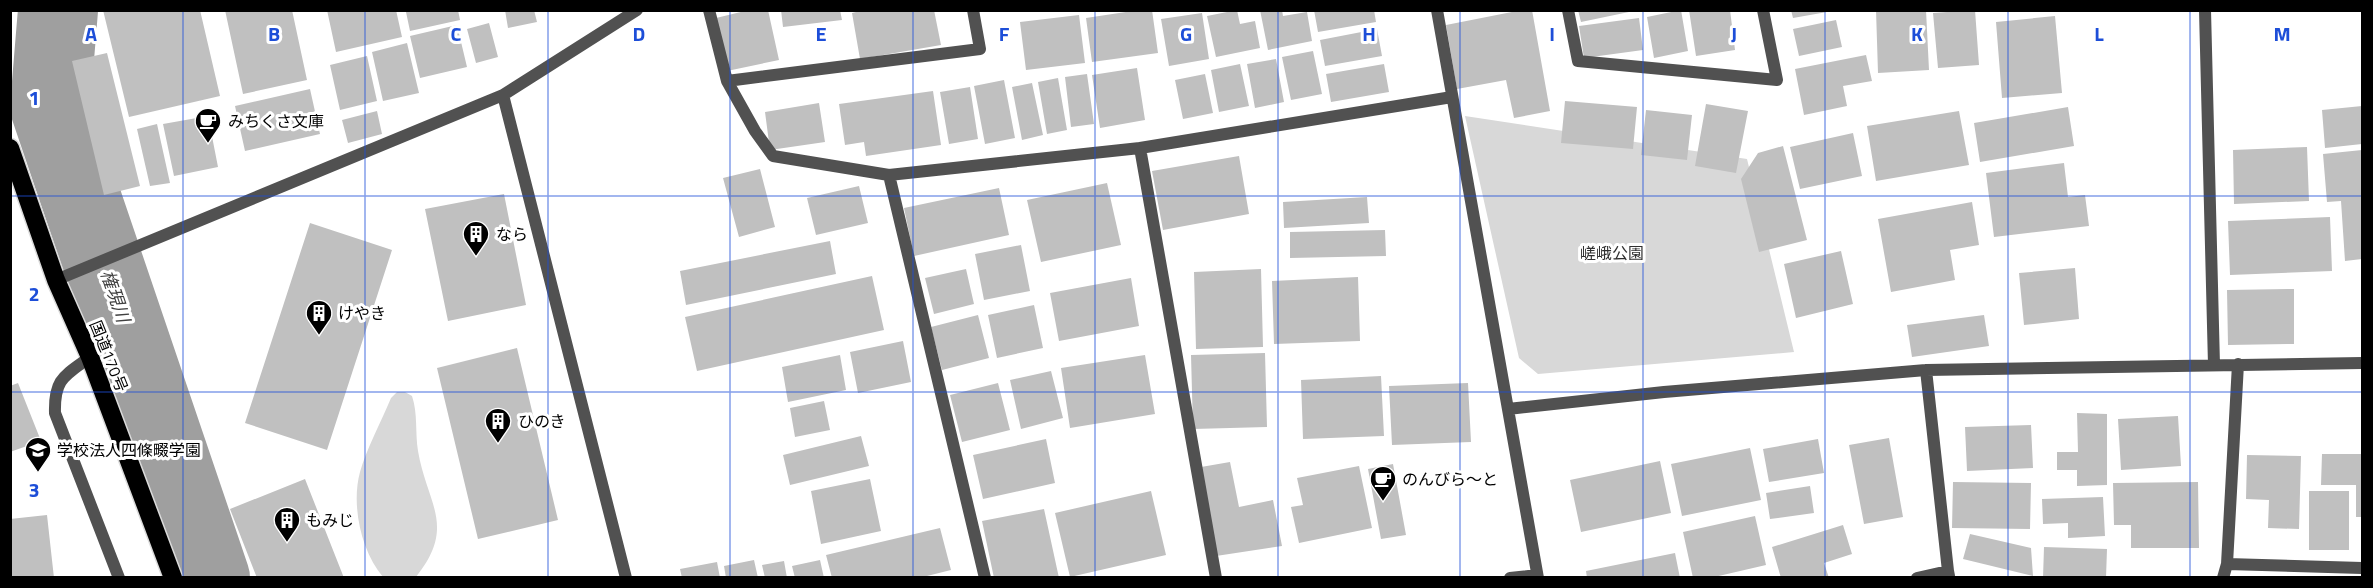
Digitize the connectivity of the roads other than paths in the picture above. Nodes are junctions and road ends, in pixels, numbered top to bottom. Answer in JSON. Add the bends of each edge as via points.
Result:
{"nodes":[{"id":1,"x":638,"y":10,"type":"edge"},
{"id":2,"x":709,"y":10,"type":"edge"},
{"id":3,"x":973,"y":10,"type":"edge"},
{"id":4,"x":1437,"y":10,"type":"edge"},
{"id":5,"x":1568,"y":10,"type":"edge"},
{"id":6,"x":1763,"y":10,"type":"edge"},
{"id":7,"x":2205,"y":10,"type":"edge"},
{"id":8,"x":727,"y":81,"type":"junction"},
{"id":9,"x":503,"y":95,"type":"junction"},
{"id":10,"x":1452,"y":97,"type":"junction"},
{"id":11,"x":10,"y":148,"type":"edge"},
{"id":12,"x":1140,"y":148,"type":"junction"},
{"id":13,"x":889,"y":176,"type":"junction"},
{"id":14,"x":56,"y":280,"type":"junction"},
{"id":15,"x":90,"y":357,"type":"junction"},
{"id":16,"x":2362,"y":363,"type":"edge"},
{"id":17,"x":2238,"y":364,"type":"junction"},
{"id":18,"x":2214,"y":365,"type":"junction"},
{"id":19,"x":1926,"y":370,"type":"junction"},
{"id":20,"x":1508,"y":409,"type":"junction"},
{"id":21,"x":2227,"y":564,"type":"junction"},
{"id":22,"x":2362,"y":568,"type":"edge"},
{"id":23,"x":1949,"y":574,"type":"edge"},
{"id":24,"x":1538,"y":576,"type":"edge"},
{"id":25,"x":119,"y":578,"type":"edge"},
{"id":26,"x":173,"y":578,"type":"edge"},
{"id":27,"x":626,"y":578,"type":"edge"},
{"id":28,"x":985,"y":578,"type":"edge"},
{"id":29,"x":1216,"y":578,"type":"edge"},
{"id":30,"x":1510,"y":578,"type":"edge"},
{"id":31,"x":1917,"y":578,"type":"edge"},
{"id":32,"x":2223,"y":578,"type":"edge"}],
"edges":[{"from":1,"to":9,"type":"street"},
{"from":2,"to":8,"type":"street"},
{"from":3,"to":8,"type":"street","via":[[980,49]]},
{"from":4,"to":10,"type":"street"},
{"from":5,"to":6,"type":"street","via":[[1578,61],[1777,80]]},
{"from":7,"to":18,"type":"street"},
{"from":8,"to":13,"type":"street","via":[[773,156]]},
{"from":9,"to":14,"type":"street"},
{"from":9,"to":27,"type":"street"},
{"from":10,"to":12,"type":"street"},
{"from":10,"to":20,"type":"street"},
{"from":11,"to":14,"type":"highway","name":"国道170号"},
{"from":12,"to":13,"type":"street"},
{"from":12,"to":29,"type":"street"},
{"from":13,"to":28,"type":"street"},
{"from":14,"to":15,"type":"highway","name":"国道170号"},
{"from":15,"to":25,"type":"street","via":[[62,378],[54,393],[55,413]]},
{"from":15,"to":26,"type":"highway","name":"国道170号"},
{"from":16,"to":17,"type":"street"},
{"from":17,"to":18,"type":"street"},
{"from":17,"to":21,"type":"street"},
{"from":18,"to":19,"type":"street"},
{"from":19,"to":20,"type":"street"},
{"from":19,"to":23,"type":"street"},
{"from":20,"to":24,"type":"street"},
{"from":21,"to":22,"type":"street"},
{"from":21,"to":32,"type":"street"},
{"from":23,"to":31,"type":"street"},
{"from":24,"to":30,"type":"street"}]}
